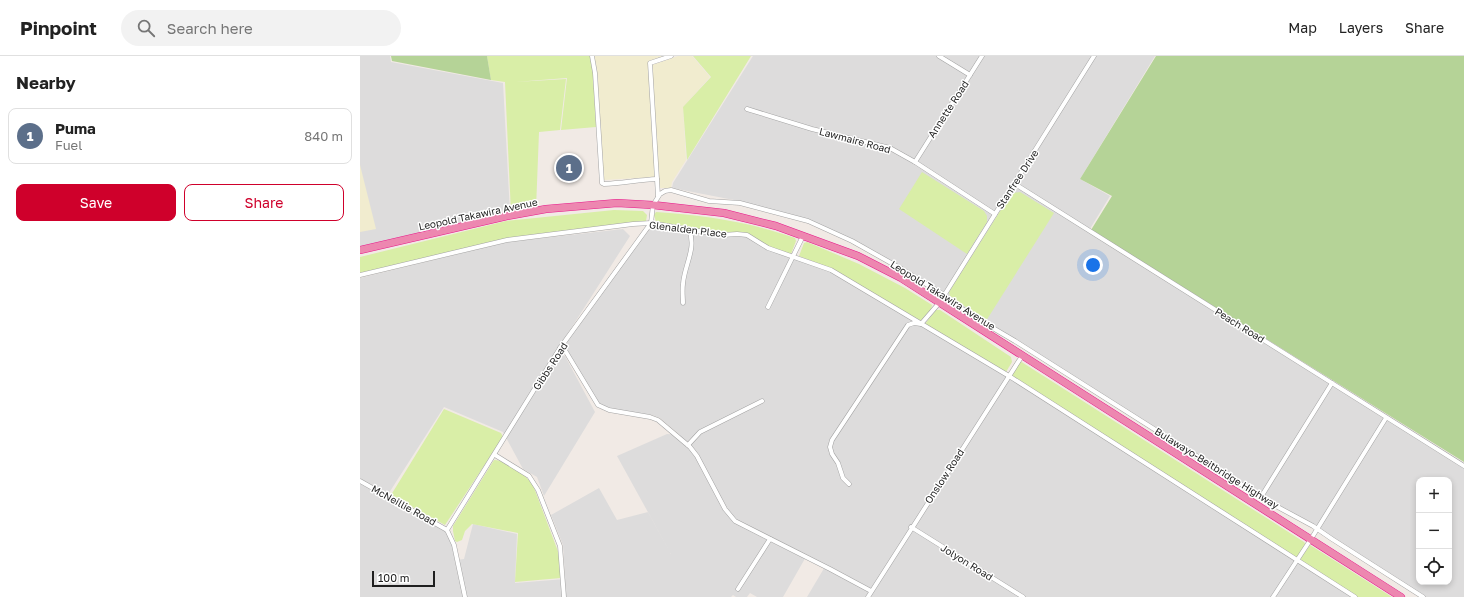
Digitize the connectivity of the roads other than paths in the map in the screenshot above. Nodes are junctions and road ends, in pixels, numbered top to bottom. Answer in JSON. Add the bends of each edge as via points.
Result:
{"nodes":[{"id":1,"x":592,"y":56,"type":"edge"},
{"id":2,"x":670,"y":56,"type":"edge"},
{"id":3,"x":939,"y":56,"type":"edge"},
{"id":4,"x":982,"y":56,"type":"edge"},
{"id":5,"x":1094,"y":56,"type":"edge"},
{"id":6,"x":970,"y":75,"type":"junction"},
{"id":7,"x":747,"y":110,"type":"dead end"},
{"id":8,"x":915,"y":162,"type":"junction"},
{"id":9,"x":657,"y":179,"type":"junction"},
{"id":10,"x":1015,"y":184,"type":"junction"},
{"id":11,"x":658,"y":196,"type":"junction"},
{"id":12,"x":653,"y":204,"type":"junction"},
{"id":13,"x":995,"y":214,"type":"junction"},
{"id":14,"x":651,"y":223,"type":"junction"},
{"id":15,"x":689,"y":230,"type":"junction"},
{"id":16,"x":803,"y":236,"type":"junction"},
{"id":17,"x":360,"y":250,"type":"edge"},
{"id":18,"x":794,"y":256,"type":"junction"},
{"id":19,"x":360,"y":275,"type":"edge"},
{"id":20,"x":944,"y":295,"type":"junction"},
{"id":21,"x":940,"y":302,"type":"junction"},
{"id":22,"x":683,"y":303,"type":"dead end"},
{"id":23,"x":768,"y":307,"type":"dead end"},
{"id":24,"x":921,"y":324,"type":"junction"},
{"id":25,"x":1001,"y":333,"type":"junction"},
{"id":26,"x":996,"y":339,"type":"junction"},
{"id":27,"x":1014,"y":341,"type":"junction"},
{"id":28,"x":560,"y":348,"type":"junction"},
{"id":29,"x":1009,"y":348,"type":"junction"},
{"id":30,"x":1022,"y":356,"type":"junction"},
{"id":31,"x":1009,"y":376,"type":"junction"},
{"id":32,"x":1332,"y":383,"type":"junction"},
{"id":33,"x":1092,"y":391,"type":"junction"},
{"id":34,"x":1081,"y":393,"type":"junction"},
{"id":35,"x":762,"y":400,"type":"dead end"},
{"id":36,"x":1386,"y":418,"type":"junction"},
{"id":37,"x":688,"y":445,"type":"junction"},
{"id":38,"x":495,"y":455,"type":"junction"},
{"id":39,"x":1464,"y":466,"type":"edge"},
{"id":40,"x":360,"y":481,"type":"edge"},
{"id":41,"x":849,"y":484,"type":"dead end"},
{"id":42,"x":1261,"y":496,"type":"junction"},
{"id":43,"x":912,"y":527,"type":"junction"},
{"id":44,"x":1317,"y":529,"type":"junction"},
{"id":45,"x":447,"y":530,"type":"junction"},
{"id":46,"x":770,"y":539,"type":"junction"},
{"id":47,"x":1311,"y":539,"type":"junction"},
{"id":48,"x":1298,"y":560,"type":"junction"},
{"id":49,"x":738,"y":589,"type":"dead end"},
{"id":50,"x":871,"y":591,"type":"junction"},
{"id":51,"x":465,"y":597,"type":"edge"},
{"id":52,"x":564,"y":597,"type":"edge"},
{"id":53,"x":868,"y":597,"type":"edge"},
{"id":54,"x":1023,"y":597,"type":"edge"},
{"id":55,"x":1273,"y":597,"type":"edge"},
{"id":56,"x":1355,"y":597,"type":"edge"},
{"id":57,"x":1401,"y":597,"type":"edge"},
{"id":58,"x":1423,"y":597,"type":"edge"}],
"edges":[{"from":1,"to":9,"type":"street","via":[[602,183]]},
{"from":2,"to":9,"type":"street","via":[[650,63]]},
{"from":3,"to":6,"type":"street"},
{"from":4,"to":6,"type":"street","name":"Annette Road"},
{"from":5,"to":10,"type":"street","name":"Stanfree Drive"},
{"from":6,"to":8,"type":"street","name":"Annette Road"},
{"from":7,"to":8,"type":"street","name":"Lawmaire Road","via":[[883,146]]},
{"from":8,"to":13,"type":"street","name":"Lawmaire Road"},
{"from":9,"to":11,"type":"street"},
{"from":10,"to":13,"type":"street","name":"Stanfree Drive"},
{"from":10,"to":32,"type":"street","name":"Peach Road"},
{"from":11,"to":12,"type":"street"},
{"from":11,"to":20,"type":"street","via":[[671,190],[709,201],[740,203],[808,221],[852,241]]},
{"from":12,"to":14,"type":"street"},
{"from":12,"to":16,"type":"highway","name":"Leopold Takawira Avenue","via":[[724,213],[776,226]]},
{"from":12,"to":17,"type":"highway","name":"Leopold Takawira Avenue","via":[[617,203],[507,216]]},
{"from":13,"to":20,"type":"street","name":"Stanfree Drive"},
{"from":14,"to":15,"type":"street","name":"Glenalden Place"},
{"from":14,"to":19,"type":"street","name":"Glenalden Place","via":[[507,240]]},
{"from":14,"to":28,"type":"street","name":"Gibbs Road"},
{"from":15,"to":18,"type":"street","name":"Glenalden Place","via":[[747,236],[768,248]]},
{"from":15,"to":22,"type":"street","via":[[692,247],[683,285]]},
{"from":16,"to":18,"type":"street"},
{"from":16,"to":21,"type":"highway","name":"Leopold Takawira Avenue","via":[[858,256]]},
{"from":18,"to":23,"type":"street"},
{"from":18,"to":24,"type":"street","name":"Glenalden Place","via":[[831,270]]},
{"from":20,"to":21,"type":"street","name":"Stanfree Drive"},
{"from":20,"to":25,"type":"street"},
{"from":21,"to":24,"type":"street","name":"Stanfree Drive"},
{"from":21,"to":26,"type":"highway","name":"Leopold Takawira Avenue"},
{"from":24,"to":31,"type":"street","name":"Glenalden Place"},
{"from":24,"to":41,"type":"street","via":[[908,325],[832,440],[832,454],[843,478]]},
{"from":25,"to":26,"type":"street"},
{"from":25,"to":27,"type":"street"},
{"from":26,"to":29,"type":"highway","name":"Leopold Takawira Avenue"},
{"from":27,"to":29,"type":"street"},
{"from":27,"to":33,"type":"street"},
{"from":28,"to":37,"type":"street","via":[[566,352],[598,405],[609,410],[658,420]]},
{"from":28,"to":38,"type":"street","name":"Gibbs Road"},
{"from":29,"to":30,"type":"highway","name":"Leopold Takawira Avenue"},
{"from":30,"to":31,"type":"street","name":"Onslow Road"},
{"from":30,"to":34,"type":"highway","name":"Bulawayo-Beitbridge Highway"},
{"from":31,"to":43,"type":"street","name":"Onslow Road"},
{"from":31,"to":48,"type":"street","name":"Glenalden Place"},
{"from":32,"to":36,"type":"street","name":"Peach Road"},
{"from":32,"to":42,"type":"street"},
{"from":33,"to":34,"type":"street"},
{"from":33,"to":42,"type":"street"},
{"from":34,"to":47,"type":"highway","name":"Bulawayo-Beitbridge Highway"},
{"from":35,"to":37,"type":"street","via":[[700,432]]},
{"from":36,"to":39,"type":"street","name":"Peach Road"},
{"from":36,"to":44,"type":"street"},
{"from":37,"to":46,"type":"street","via":[[697,456],[729,515],[735,521]]},
{"from":38,"to":45,"type":"street","name":"Gibbs Road"},
{"from":38,"to":52,"type":"street","via":[[529,476],[538,490],[560,546]]},
{"from":40,"to":45,"type":"street","name":"McNeillie Road"},
{"from":42,"to":44,"type":"street"},
{"from":43,"to":50,"type":"street","name":"Onslow Road"},
{"from":43,"to":54,"type":"street","name":"Jolyon Road"},
{"from":44,"to":47,"type":"street"},
{"from":44,"to":58,"type":"street"},
{"from":45,"to":51,"type":"street","via":[[454,545]]},
{"from":46,"to":49,"type":"street"},
{"from":46,"to":50,"type":"street"},
{"from":47,"to":48,"type":"street"},
{"from":47,"to":57,"type":"highway","name":"Bulawayo-Beitbridge Highway"},
{"from":48,"to":55,"type":"street"},
{"from":48,"to":56,"type":"street","name":"Glenalden Place"},
{"from":50,"to":53,"type":"street","name":"Onslow Road"}]}
